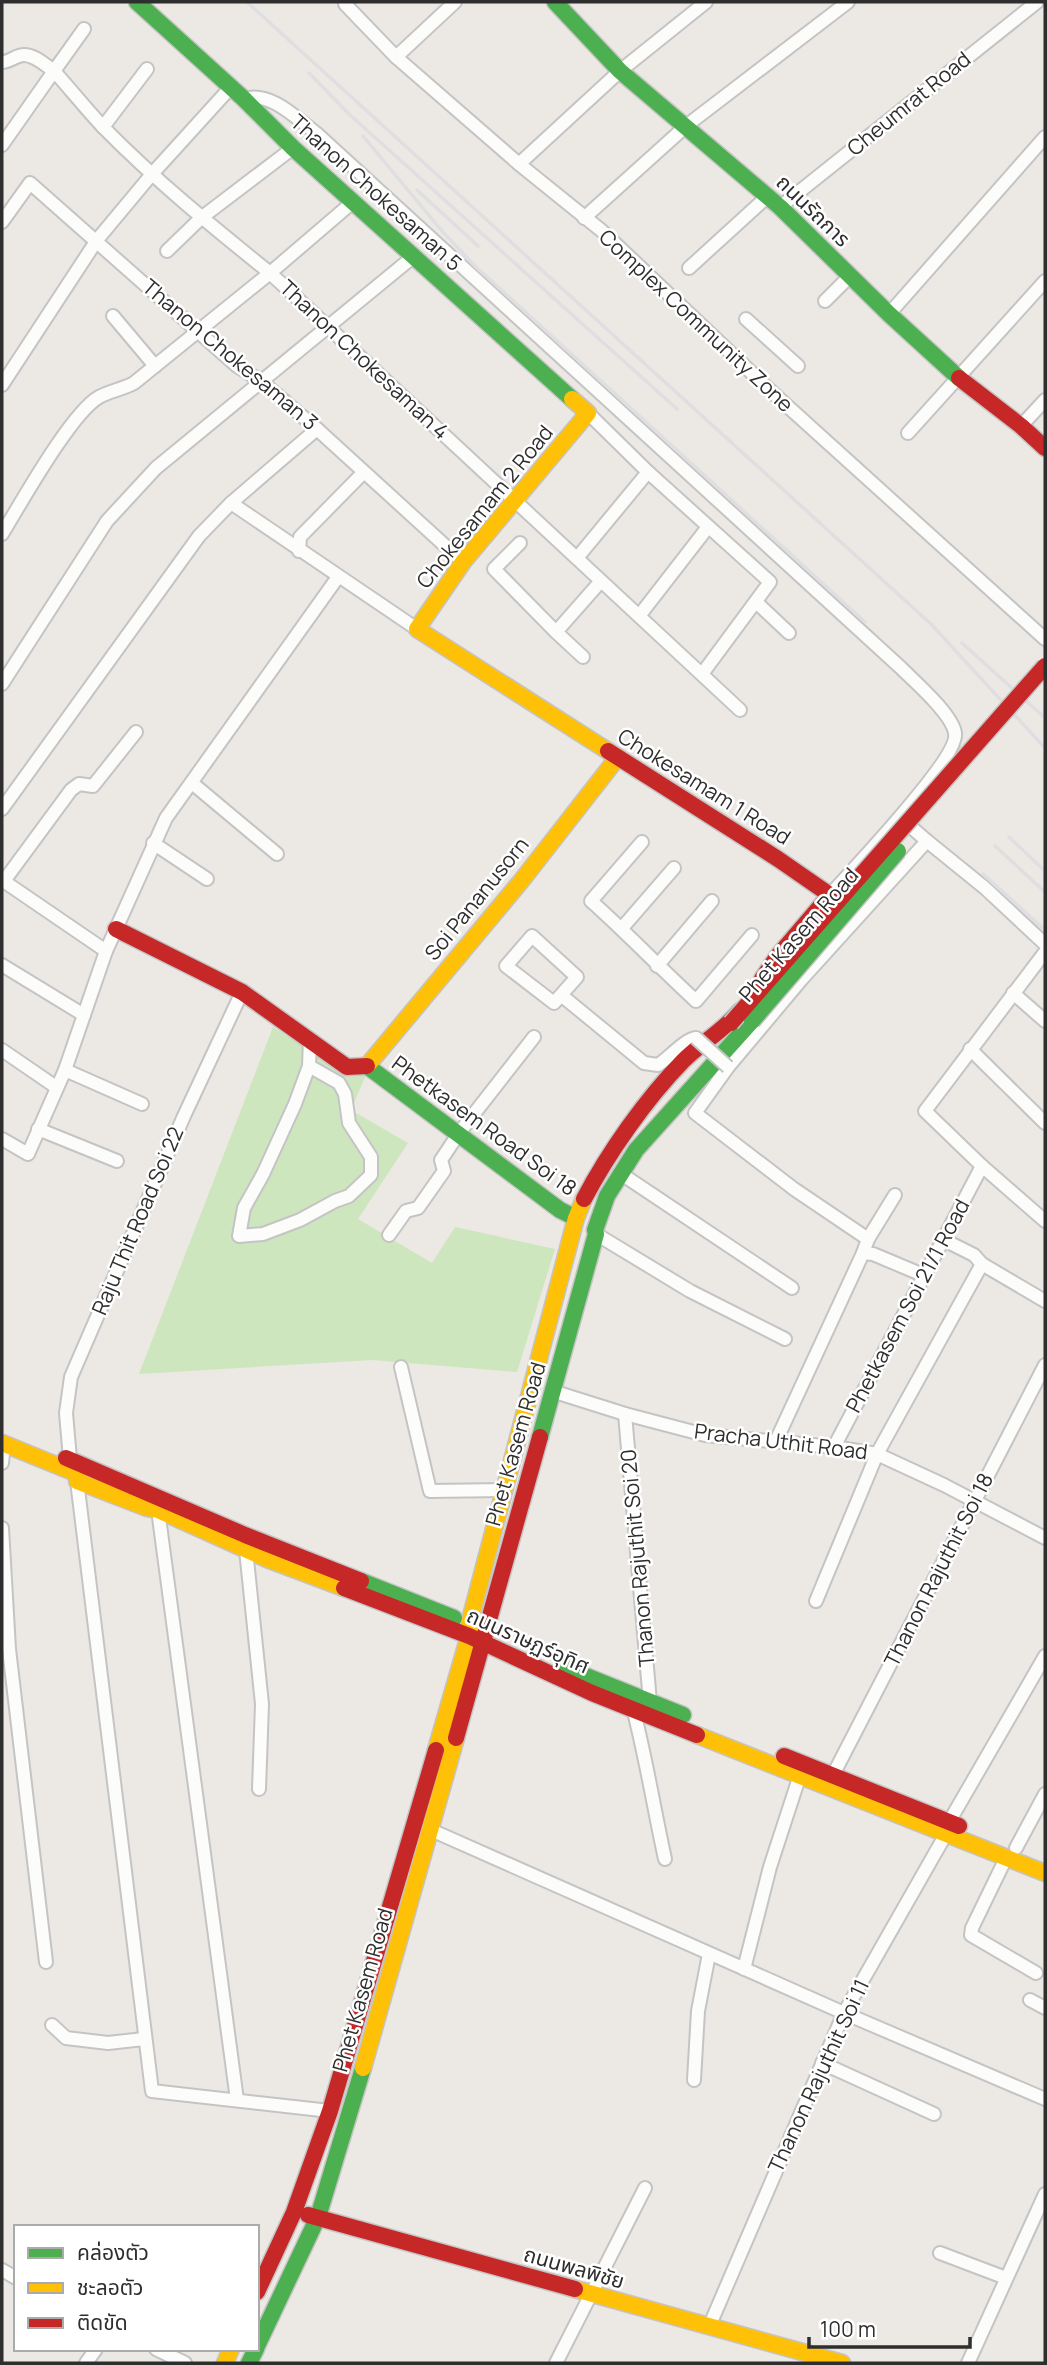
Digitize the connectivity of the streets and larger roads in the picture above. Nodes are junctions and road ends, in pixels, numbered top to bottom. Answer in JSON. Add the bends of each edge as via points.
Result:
{"nodes":[{"id":1,"x":137,"y":2,"type":"edge"},
{"id":2,"x":455,"y":2,"type":"edge"},
{"id":3,"x":555,"y":2,"type":"edge"},
{"id":4,"x":706,"y":2,"type":"edge"},
{"id":5,"x":848,"y":2,"type":"edge"},
{"id":6,"x":1037,"y":2,"type":"edge"},
{"id":7,"x":346,"y":3,"type":"edge"},
{"id":8,"x":84,"y":29,"type":"dead end"},
{"id":9,"x":396,"y":57,"type":"junction"},
{"id":10,"x":2,"y":62,"type":"edge"},
{"id":11,"x":147,"y":69,"type":"dead end"},
{"id":12,"x":620,"y":71,"type":"junction"},
{"id":13,"x":54,"y":72,"type":"junction"},
{"id":14,"x":232,"y":87,"type":"junction"},
{"id":15,"x":244,"y":99,"type":"junction"},
{"id":16,"x":686,"y":126,"type":"junction"},
{"id":17,"x":103,"y":127,"type":"junction"},
{"id":18,"x":1045,"y":137,"type":"edge"},
{"id":19,"x":2,"y":145,"type":"edge"},
{"id":20,"x":293,"y":148,"type":"junction"},
{"id":21,"x":519,"y":164,"type":"junction"},
{"id":22,"x":152,"y":174,"type":"junction"},
{"id":23,"x":354,"y":201,"type":"junction"},
{"id":24,"x":774,"y":202,"type":"junction"},
{"id":25,"x":201,"y":218,"type":"junction"},
{"id":26,"x":584,"y":218,"type":"junction"},
{"id":27,"x":2,"y":222,"type":"edge"},
{"id":28,"x":97,"y":240,"type":"junction"},
{"id":29,"x":167,"y":251,"type":"dead end"},
{"id":30,"x":414,"y":256,"type":"junction"},
{"id":31,"x":689,"y":268,"type":"dead end"},
{"id":32,"x":270,"y":273,"type":"junction"},
{"id":33,"x":850,"y":276,"type":"junction"},
{"id":34,"x":1045,"y":281,"type":"edge"},
{"id":35,"x":825,"y":300,"type":"dead end"},
{"id":36,"x":889,"y":314,"type":"junction"},
{"id":37,"x":113,"y":316,"type":"dead end"},
{"id":38,"x":746,"y":319,"type":"dead end"},
{"id":39,"x":328,"y":327,"type":"junction"},
{"id":40,"x":198,"y":331,"type":"junction"},
{"id":41,"x":155,"y":366,"type":"junction"},
{"id":42,"x":798,"y":366,"type":"dead end"},
{"id":43,"x":958,"y":377,"type":"junction"},
{"id":44,"x":261,"y":381,"type":"junction"},
{"id":45,"x":2,"y":385,"type":"edge"},
{"id":46,"x":1045,"y":400,"type":"edge"},
{"id":47,"x":588,"y":413,"type":"junction"},
{"id":48,"x":1021,"y":426,"type":"junction"},
{"id":49,"x":317,"y":429,"type":"junction"},
{"id":50,"x":908,"y":433,"type":"dead end"},
{"id":51,"x":1045,"y":448,"type":"edge"},
{"id":52,"x":648,"y":472,"type":"junction"},
{"id":53,"x":363,"y":473,"type":"junction"},
{"id":54,"x":514,"y":501,"type":"junction"},
{"id":55,"x":231,"y":503,"type":"junction"},
{"id":56,"x":708,"y":527,"type":"junction"},
{"id":57,"x":2,"y":534,"type":"edge"},
{"id":58,"x":520,"y":543,"type":"dead end"},
{"id":59,"x":299,"y":551,"type":"junction"},
{"id":60,"x":577,"y":558,"type":"junction"},
{"id":61,"x":463,"y":562,"type":"junction"},
{"id":62,"x":338,"y":577,"type":"junction"},
{"id":63,"x":601,"y":581,"type":"junction"},
{"id":64,"x":756,"y":601,"type":"junction"},
{"id":65,"x":639,"y":616,"type":"junction"},
{"id":66,"x":416,"y":629,"type":"junction"},
{"id":67,"x":556,"y":632,"type":"junction"},
{"id":68,"x":789,"y":633,"type":"dead end"},
{"id":69,"x":1045,"y":639,"type":"edge"},
{"id":70,"x":583,"y":657,"type":"dead end"},
{"id":71,"x":1045,"y":666,"type":"edge"},
{"id":72,"x":702,"y":674,"type":"junction"},
{"id":73,"x":1045,"y":682,"type":"edge"},
{"id":74,"x":2,"y":684,"type":"edge"},
{"id":75,"x":740,"y":710,"type":"dead end"},
{"id":76,"x":136,"y":733,"type":"dead end"},
{"id":77,"x":618,"y":757,"type":"junction"},
{"id":78,"x":192,"y":783,"type":"junction"},
{"id":79,"x":2,"y":809,"type":"edge"},
{"id":80,"x":899,"y":816,"type":"junction"},
{"id":81,"x":927,"y":841,"type":"junction"},
{"id":82,"x":642,"y":842,"type":"dead end"},
{"id":83,"x":153,"y":843,"type":"junction"},
{"id":84,"x":277,"y":854,"type":"dead end"},
{"id":85,"x":674,"y":868,"type":"dead end"},
{"id":86,"x":207,"y":879,"type":"dead end"},
{"id":87,"x":3,"y":881,"type":"edge"},
{"id":88,"x":830,"y":895,"type":"junction"},
{"id":89,"x":712,"y":901,"type":"dead end"},
{"id":90,"x":622,"y":928,"type":"junction"},
{"id":91,"x":116,"y":929,"type":"junction"},
{"id":92,"x":752,"y":935,"type":"dead end"},
{"id":93,"x":1045,"y":944,"type":"edge"},
{"id":94,"x":106,"y":951,"type":"junction"},
{"id":95,"x":1045,"y":952,"type":"edge"},
{"id":96,"x":2,"y":965,"type":"edge"},
{"id":97,"x":657,"y":966,"type":"junction"},
{"id":98,"x":242,"y":992,"type":"junction"},
{"id":99,"x":1013,"y":993,"type":"junction"},
{"id":100,"x":561,"y":995,"type":"junction"},
{"id":101,"x":84,"y":1015,"type":"junction"},
{"id":102,"x":1045,"y":1021,"type":"edge"},
{"id":103,"x":731,"y":1023,"type":"junction"},
{"id":104,"x":534,"y":1037,"type":"dead end"},
{"id":105,"x":310,"y":1040,"type":"junction"},
{"id":106,"x":970,"y":1049,"type":"junction"},
{"id":107,"x":2,"y":1050,"type":"edge"},
{"id":108,"x":309,"y":1066,"type":"junction"},
{"id":109,"x":367,"y":1066,"type":"junction"},
{"id":110,"x":728,"y":1067,"type":"junction"},
{"id":111,"x":65,"y":1070,"type":"junction"},
{"id":112,"x":56,"y":1087,"type":"junction"},
{"id":113,"x":142,"y":1104,"type":"dead end"},
{"id":114,"x":1045,"y":1123,"type":"edge"},
{"id":115,"x":38,"y":1129,"type":"junction"},
{"id":116,"x":458,"y":1133,"type":"junction"},
{"id":117,"x":621,"y":1137,"type":"junction"},
{"id":118,"x":2,"y":1139,"type":"edge"},
{"id":119,"x":636,"y":1150,"type":"junction"},
{"id":120,"x":117,"y":1161,"type":"dead end"},
{"id":121,"x":982,"y":1166,"type":"junction"},
{"id":122,"x":620,"y":1173,"type":"junction"},
{"id":123,"x":895,"y":1195,"type":"dead end"},
{"id":124,"x":576,"y":1218,"type":"junction"},
{"id":125,"x":1045,"y":1221,"type":"edge"},
{"id":126,"x":596,"y":1234,"type":"junction"},
{"id":127,"x":389,"y":1235,"type":"dead end"},
{"id":128,"x":942,"y":1238,"type":"junction"},
{"id":129,"x":868,"y":1239,"type":"junction"},
{"id":130,"x":863,"y":1253,"type":"junction"},
{"id":131,"x":982,"y":1264,"type":"junction"},
{"id":132,"x":923,"y":1275,"type":"junction"},
{"id":133,"x":792,"y":1288,"type":"dead end"},
{"id":134,"x":1045,"y":1301,"type":"edge"},
{"id":135,"x":785,"y":1339,"type":"dead end"},
{"id":136,"x":1045,"y":1365,"type":"edge"},
{"id":137,"x":401,"y":1367,"type":"dead end"},
{"id":138,"x":552,"y":1391,"type":"junction"},
{"id":139,"x":625,"y":1414,"type":"junction"},
{"id":140,"x":2,"y":1437,"type":"edge"},
{"id":141,"x":776,"y":1441,"type":"junction"},
{"id":142,"x":834,"y":1447,"type":"junction"},
{"id":143,"x":877,"y":1454,"type":"junction"},
{"id":144,"x":73,"y":1460,"type":"junction"},
{"id":145,"x":2,"y":1463,"type":"edge"},
{"id":146,"x":77,"y":1481,"type":"junction"},
{"id":147,"x":505,"y":1490,"type":"junction"},
{"id":148,"x":974,"y":1501,"type":"junction"},
{"id":149,"x":152,"y":1504,"type":"junction"},
{"id":150,"x":2,"y":1528,"type":"edge"},
{"id":151,"x":1044,"y":1535,"type":"edge"},
{"id":152,"x":246,"y":1549,"type":"junction"},
{"id":153,"x":816,"y":1601,"type":"dead end"},
{"id":154,"x":476,"y":1633,"type":"junction"},
{"id":155,"x":5,"y":1655,"type":"edge"},
{"id":156,"x":1045,"y":1656,"type":"edge"},
{"id":157,"x":650,"y":1702,"type":"junction"},
{"id":158,"x":633,"y":1708,"type":"junction"},
{"id":159,"x":800,"y":1775,"type":"junction"},
{"id":160,"x":831,"y":1781,"type":"junction"},
{"id":161,"x":259,"y":1789,"type":"dead end"},
{"id":162,"x":1045,"y":1794,"type":"edge"},
{"id":163,"x":948,"y":1828,"type":"junction"},
{"id":164,"x":431,"y":1830,"type":"junction"},
{"id":165,"x":1011,"y":1853,"type":"junction"},
{"id":166,"x":665,"y":1859,"type":"dead end"},
{"id":167,"x":1045,"y":1860,"type":"edge"},
{"id":168,"x":1045,"y":1873,"type":"edge"},
{"id":169,"x":709,"y":1954,"type":"junction"},
{"id":170,"x":46,"y":1962,"type":"dead end"},
{"id":171,"x":744,"y":1969,"type":"junction"},
{"id":172,"x":1036,"y":1973,"type":"dead end"},
{"id":173,"x":1030,"y":2000,"type":"dead end"},
{"id":174,"x":1045,"y":2008,"type":"edge"},
{"id":175,"x":844,"y":2013,"type":"junction"},
{"id":176,"x":52,"y":2025,"type":"dead end"},
{"id":177,"x":144,"y":2039,"type":"junction"},
{"id":178,"x":822,"y":2063,"type":"junction"},
{"id":179,"x":695,"y":2080,"type":"dead end"},
{"id":180,"x":1045,"y":2099,"type":"edge"},
{"id":181,"x":237,"y":2100,"type":"junction"},
{"id":182,"x":330,"y":2111,"type":"junction"},
{"id":183,"x":934,"y":2114,"type":"dead end"},
{"id":184,"x":645,"y":2188,"type":"dead end"},
{"id":185,"x":1045,"y":2194,"type":"edge"},
{"id":186,"x":294,"y":2212,"type":"junction"},
{"id":187,"x":318,"y":2217,"type":"junction"},
{"id":188,"x":940,"y":2253,"type":"dead end"},
{"id":189,"x":1006,"y":2278,"type":"junction"},
{"id":190,"x":259,"y":2288,"type":"edge"},
{"id":191,"x":589,"y":2294,"type":"junction"},
{"id":192,"x":709,"y":2327,"type":"junction"},
{"id":193,"x":259,"y":2342,"type":"edge"},
{"id":194,"x":160,"y":2351,"type":"edge"},
{"id":195,"x":185,"y":2363,"type":"edge"},
{"id":196,"x":556,"y":2363,"type":"edge"},
{"id":197,"x":842,"y":2363,"type":"edge"},
{"id":198,"x":968,"y":2363,"type":"edge"}],
"edges":[{"from":1,"to":14,"type":"street","name":"Thanon Chokesaman 5"},
{"from":2,"to":9,"type":"street"},
{"from":3,"to":12,"type":"street","name":"ถนนรัถการ"},
{"from":4,"to":12,"type":"street"},
{"from":5,"to":16,"type":"street"},
{"from":6,"to":24,"type":"street","name":"Cheumrat Road"},
{"from":7,"to":9,"type":"street","name":"Complex Community Zone"},
{"from":8,"to":13,"type":"street"},
{"from":9,"to":21,"type":"street","name":"Complex Community Zone"},
{"from":10,"to":13,"type":"street","name":"Thanon Chokesaman 4","via":[[23,55]]},
{"from":11,"to":17,"type":"street"},
{"from":12,"to":16,"type":"street","name":"ถนนรัถการ"},
{"from":12,"to":21,"type":"street"},
{"from":13,"to":17,"type":"street","name":"Thanon Chokesaman 4"},
{"from":13,"to":19,"type":"street"},
{"from":14,"to":15,"type":"street","name":"Thanon Chokesaman 5"},
{"from":14,"to":22,"type":"street"},
{"from":15,"to":20,"type":"street","name":"Thanon Chokesaman 5"},
{"from":15,"to":80,"type":"street","via":[[266,99],[281,106],[316,133],[900,667],[942,712],[956,733],[955,741],[941,767]]},
{"from":16,"to":24,"type":"street","name":"ถนนรัถการ"},
{"from":16,"to":26,"type":"street"},
{"from":17,"to":22,"type":"street","name":"Thanon Chokesaman 4"},
{"from":18,"to":36,"type":"street"},
{"from":20,"to":23,"type":"street","name":"Thanon Chokesaman 5"},
{"from":20,"to":25,"type":"street"},
{"from":21,"to":26,"type":"street","name":"Complex Community Zone"},
{"from":22,"to":25,"type":"street","name":"Thanon Chokesaman 4"},
{"from":22,"to":28,"type":"street"},
{"from":23,"to":30,"type":"street","name":"Thanon Chokesaman 5"},
{"from":23,"to":32,"type":"street"},
{"from":24,"to":31,"type":"street","name":"Cheumrat Road"},
{"from":24,"to":33,"type":"street","name":"ถนนรัถการ"},
{"from":25,"to":29,"type":"street"},
{"from":25,"to":32,"type":"street","name":"Thanon Chokesaman 4"},
{"from":26,"to":69,"type":"street","name":"Complex Community Zone"},
{"from":27,"to":28,"type":"street","name":"Thanon Chokesaman 3","via":[[30,183]]},
{"from":28,"to":40,"type":"street","name":"Thanon Chokesaman 3"},
{"from":28,"to":45,"type":"street"},
{"from":30,"to":39,"type":"street"},
{"from":30,"to":47,"type":"street","name":"Thanon Chokesaman 5"},
{"from":32,"to":39,"type":"street","name":"Thanon Chokesaman 4"},
{"from":32,"to":40,"type":"street"},
{"from":33,"to":35,"type":"street"},
{"from":33,"to":36,"type":"street","name":"ถนนรัถการ"},
{"from":34,"to":43,"type":"street"},
{"from":36,"to":43,"type":"street","name":"ถนนรัถการ"},
{"from":37,"to":41,"type":"street"},
{"from":38,"to":42,"type":"street"},
{"from":39,"to":44,"type":"street"},
{"from":39,"to":54,"type":"street","name":"Thanon Chokesaman 4"},
{"from":40,"to":41,"type":"street"},
{"from":40,"to":44,"type":"street","name":"Thanon Chokesaman 3"},
{"from":41,"to":57,"type":"street","via":[[134,383],[100,397],[80,412]]},
{"from":43,"to":48,"type":"street","name":"ถนนรัถการ"},
{"from":43,"to":50,"type":"street"},
{"from":44,"to":49,"type":"street","name":"Thanon Chokesaman 3"},
{"from":44,"to":74,"type":"street","via":[[156,468],[107,521]]},
{"from":46,"to":48,"type":"street"},
{"from":47,"to":52,"type":"street"},
{"from":47,"to":54,"type":"street","name":"Chokesamam 2 Road"},
{"from":48,"to":51,"type":"street","name":"ถนนรัถการ"},
{"from":49,"to":53,"type":"street","name":"Thanon Chokesaman 3"},
{"from":49,"to":55,"type":"street"},
{"from":52,"to":56,"type":"street"},
{"from":52,"to":60,"type":"street"},
{"from":53,"to":59,"type":"street","via":[[300,537]]},
{"from":53,"to":61,"type":"street","name":"Thanon Chokesaman 3"},
{"from":54,"to":60,"type":"street","name":"Thanon Chokesaman 4"},
{"from":54,"to":61,"type":"street","name":"Chokesamam 2 Road"},
{"from":55,"to":59,"type":"street"},
{"from":55,"to":79,"type":"street","via":[[199,536]]},
{"from":56,"to":64,"type":"street","via":[[770,582]]},
{"from":56,"to":65,"type":"street"},
{"from":58,"to":67,"type":"street","via":[[494,569]]},
{"from":59,"to":62,"type":"street"},
{"from":60,"to":63,"type":"street","name":"Thanon Chokesaman 4"},
{"from":61,"to":66,"type":"street","name":"Chokesamam 2 Road"},
{"from":62,"to":66,"type":"street"},
{"from":62,"to":78,"type":"street"},
{"from":63,"to":65,"type":"street","name":"Thanon Chokesaman 4"},
{"from":63,"to":67,"type":"street"},
{"from":64,"to":68,"type":"street"},
{"from":64,"to":72,"type":"street"},
{"from":65,"to":72,"type":"street","name":"Thanon Chokesaman 4"},
{"from":66,"to":77,"type":"street","name":"Chokesamam 1 Road"},
{"from":67,"to":70,"type":"street"},
{"from":71,"to":103,"type":"street","name":"Phet Kasem Road","bridge":true},
{"from":72,"to":75,"type":"street","name":"Thanon Chokesaman 4"},
{"from":73,"to":119,"type":"street","name":"Phet Kasem Road","bridge":true},
{"from":76,"to":87,"type":"street","via":[[93,786],[79,784],[71,790]]},
{"from":77,"to":88,"type":"street","name":"Chokesamam 1 Road"},
{"from":77,"to":109,"type":"street","name":"Soi Pananusorn"},
{"from":78,"to":83,"type":"street"},
{"from":78,"to":84,"type":"street"},
{"from":80,"to":81,"type":"street"},
{"from":80,"to":88,"type":"street"},
{"from":81,"to":93,"type":"street"},
{"from":81,"to":110,"type":"street"},
{"from":82,"to":90,"type":"street","via":[[591,901]]},
{"from":83,"to":86,"type":"street"},
{"from":83,"to":91,"type":"street"},
{"from":85,"to":90,"type":"street"},
{"from":87,"to":94,"type":"street"},
{"from":88,"to":103,"type":"street","via":[[777,957]]},
{"from":89,"to":97,"type":"street"},
{"from":90,"to":97,"type":"street"},
{"from":91,"to":94,"type":"street"},
{"from":91,"to":98,"type":"street"},
{"from":92,"to":97,"type":"street","via":[[696,1001]]},
{"from":94,"to":101,"type":"street"},
{"from":95,"to":99,"type":"street"},
{"from":96,"to":101,"type":"street"},
{"from":98,"to":105,"type":"street"},
{"from":98,"to":144,"type":"street","name":"Raju Thit Road Soi 22","via":[[71,1377],[66,1413]]},
{"from":99,"to":102,"type":"street"},
{"from":99,"to":106,"type":"street"},
{"from":100,"to":100,"type":"street","via":[[554,1003],[506,966],[532,936],[577,977]]},
{"from":100,"to":110,"type":"street","bridge":true,"via":[[643,1063],[658,1065],[696,1038]]},
{"from":101,"to":111,"type":"street"},
{"from":103,"to":117,"type":"street","name":"Phet Kasem Road","via":[[681,1063]]},
{"from":104,"to":116,"type":"street"},
{"from":105,"to":108,"type":"street"},
{"from":105,"to":109,"type":"street","via":[[347,1067]]},
{"from":106,"to":114,"type":"street"},
{"from":106,"to":121,"type":"street","via":[[925,1111]]},
{"from":107,"to":112,"type":"street"},
{"from":108,"to":108,"type":"street","via":[[244,1208],[239,1236],[262,1234],[300,1220],[349,1196],[371,1175],[371,1157],[349,1123],[345,1094],[338,1083]]},
{"from":109,"to":116,"type":"street","name":"Phetkasem Road Soi 18"},
{"from":110,"to":129,"type":"street","via":[[695,1113]]},
{"from":111,"to":112,"type":"street"},
{"from":111,"to":113,"type":"street"},
{"from":112,"to":115,"type":"street"},
{"from":115,"to":118,"type":"street","via":[[28,1154]]},
{"from":115,"to":120,"type":"street"},
{"from":116,"to":124,"type":"street","name":"Phetkasem Road Soi 18"},
{"from":116,"to":127,"type":"street","via":[[441,1160],[444,1171],[418,1208],[406,1211]]},
{"from":117,"to":119,"type":"street"},
{"from":117,"to":124,"type":"street","name":"Phet Kasem Road"},
{"from":119,"to":122,"type":"street","name":"Phet Kasem Road"},
{"from":121,"to":125,"type":"street"},
{"from":121,"to":128,"type":"street","name":"Phetkasem Soi 21/1 Road"},
{"from":122,"to":126,"type":"street","name":"Phet Kasem Road","via":[[607,1196]]},
{"from":122,"to":133,"type":"street"},
{"from":123,"to":129,"type":"street"},
{"from":124,"to":147,"type":"street","name":"Phet Kasem Road"},
{"from":126,"to":135,"type":"street","via":[[690,1291]]},
{"from":126,"to":138,"type":"street","name":"Phet Kasem Road"},
{"from":128,"to":131,"type":"street"},
{"from":128,"to":132,"type":"street","name":"Phetkasem Soi 21/1 Road"},
{"from":129,"to":130,"type":"street"},
{"from":130,"to":132,"type":"street"},
{"from":130,"to":141,"type":"street"},
{"from":131,"to":134,"type":"street"},
{"from":131,"to":143,"type":"street"},
{"from":132,"to":142,"type":"street","name":"Phetkasem Soi 21/1 Road"},
{"from":136,"to":148,"type":"street","name":"Thanon Rajuthit Soi 18"},
{"from":137,"to":147,"type":"street","via":[[430,1490]]},
{"from":138,"to":139,"type":"street","name":"Pracha Uthit Road"},
{"from":138,"to":154,"type":"street","name":"Phet Kasem Road"},
{"from":139,"to":141,"type":"street","name":"Pracha Uthit Road","via":[[705,1435]]},
{"from":139,"to":157,"type":"street","name":"Thanon Rajuthit Soi 20"},
{"from":140,"to":144,"type":"street"},
{"from":140,"to":145,"type":"street"},
{"from":140,"to":146,"type":"street","name":"ถนนราษฏร์อุทิศ","via":[[78,1474]]},
{"from":141,"to":142,"type":"street","name":"Pracha Uthit Road"},
{"from":142,"to":143,"type":"street","name":"Pracha Uthit Road"},
{"from":143,"to":148,"type":"street","name":"Pracha Uthit Road"},
{"from":143,"to":153,"type":"street"},
{"from":144,"to":149,"type":"street"},
{"from":146,"to":149,"type":"street","name":"ถนนราษฏร์อุทิศ"},
{"from":146,"to":177,"type":"street"},
{"from":147,"to":154,"type":"street","name":"Phet Kasem Road"},
{"from":148,"to":151,"type":"street","name":"Pracha Uthit Road"},
{"from":148,"to":160,"type":"street","name":"Thanon Rajuthit Soi 18"},
{"from":149,"to":152,"type":"street","name":"ถนนราษฏร์อุทิศ"},
{"from":149,"to":154,"type":"street","via":[[245,1535]]},
{"from":149,"to":181,"type":"street"},
{"from":150,"to":155,"type":"street"},
{"from":152,"to":154,"type":"street","name":"ถนนราษฏร์อุทิศ"},
{"from":152,"to":161,"type":"street","via":[[262,1704]]},
{"from":154,"to":157,"type":"street"},
{"from":154,"to":158,"type":"street","name":"ถนนราษฏร์อุทิศ","via":[[592,1693]]},
{"from":154,"to":164,"type":"street","name":"Phet Kasem Road"},
{"from":154,"to":182,"type":"street","name":"Phet Kasem Road"},
{"from":155,"to":170,"type":"street"},
{"from":156,"to":163,"type":"street","name":"Thanon Rajuthit Soi 11"},
{"from":157,"to":160,"type":"street"},
{"from":158,"to":159,"type":"street","name":"ถนนราษฏร์อุทิศ"},
{"from":158,"to":166,"type":"street"},
{"from":159,"to":160,"type":"street","name":"ถนนราษฏร์อุทิศ"},
{"from":159,"to":171,"type":"street"},
{"from":160,"to":163,"type":"street","name":"ถนนราษฏร์อุทิศ"},
{"from":162,"to":165,"type":"street"},
{"from":163,"to":165,"type":"street","name":"ถนนราษฏร์อุทิศ"},
{"from":163,"to":175,"type":"street","name":"Thanon Rajuthit Soi 11"},
{"from":164,"to":169,"type":"street"},
{"from":164,"to":187,"type":"street","name":"Phet Kasem Road"},
{"from":165,"to":167,"type":"street"},
{"from":165,"to":168,"type":"street","name":"ถนนราษฏร์อุทิศ"},
{"from":165,"to":172,"type":"street","via":[[971,1935]]},
{"from":169,"to":171,"type":"street"},
{"from":169,"to":179,"type":"street","via":[[698,2011]]},
{"from":171,"to":175,"type":"street"},
{"from":173,"to":174,"type":"street"},
{"from":175,"to":178,"type":"street","name":"Thanon Rajuthit Soi 11"},
{"from":175,"to":180,"type":"street"},
{"from":176,"to":177,"type":"street","via":[[66,2038],[108,2043]]},
{"from":177,"to":181,"type":"street","via":[[152,2091]]},
{"from":178,"to":183,"type":"street"},
{"from":178,"to":192,"type":"street","name":"Thanon Rajuthit Soi 11"},
{"from":181,"to":182,"type":"street"},
{"from":182,"to":186,"type":"street","name":"Phet Kasem Road"},
{"from":184,"to":191,"type":"street"},
{"from":185,"to":189,"type":"street"},
{"from":186,"to":187,"type":"street","name":"ถนนพลพิชัย"},
{"from":186,"to":190,"type":"street","name":"Phet Kasem Road"},
{"from":187,"to":191,"type":"street","name":"ถนนพลพิชัย"},
{"from":187,"to":193,"type":"street","name":"Phet Kasem Road"},
{"from":188,"to":189,"type":"street"},
{"from":189,"to":198,"type":"street"},
{"from":191,"to":192,"type":"street","name":"ถนนพลพิชัย"},
{"from":191,"to":196,"type":"street"},
{"from":192,"to":197,"type":"street","name":"ถนนพลพิชัย"},
{"from":194,"to":195,"type":"street"}]}
